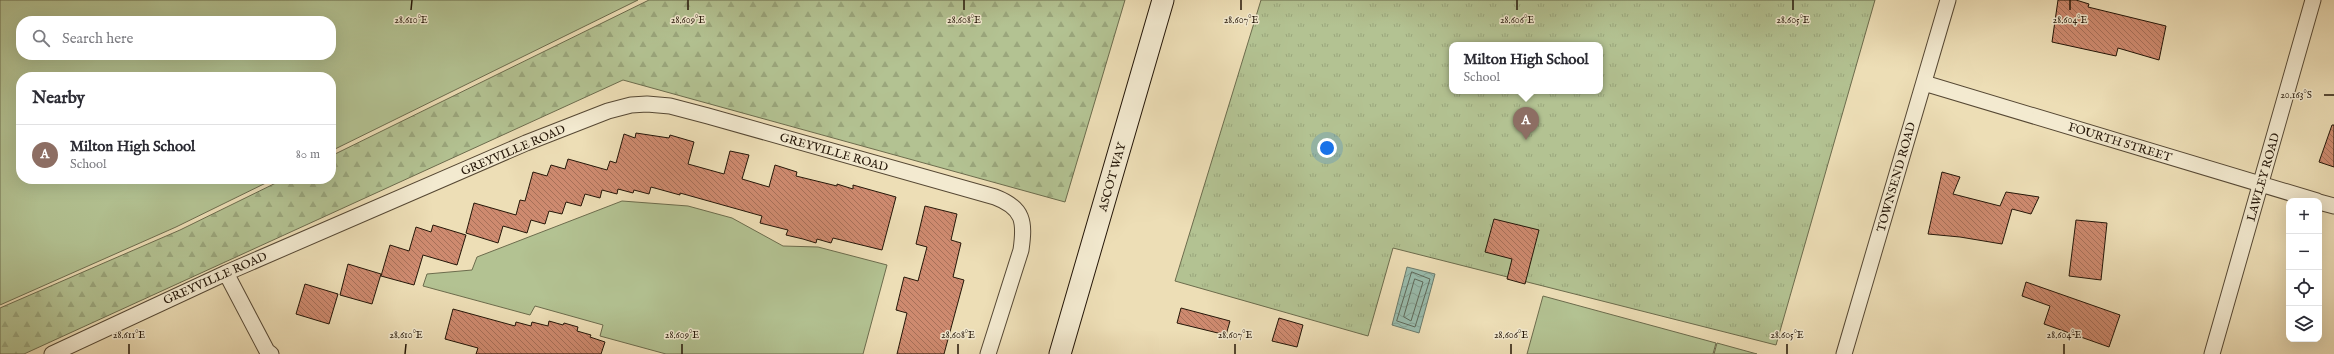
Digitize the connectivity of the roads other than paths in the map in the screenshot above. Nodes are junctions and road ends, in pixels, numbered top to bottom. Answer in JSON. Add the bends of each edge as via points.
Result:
{"nodes":[{"id":1,"x":1163,"y":0,"type":"edge"},
{"id":2,"x":1948,"y":0,"type":"edge"},
{"id":3,"x":2313,"y":0,"type":"edge"},
{"id":4,"x":1924,"y":83,"type":"junction"},
{"id":5,"x":2261,"y":183,"type":"junction"},
{"id":6,"x":2308,"y":198,"type":"edge"},
{"id":7,"x":2322,"y":202,"type":"edge"},
{"id":8,"x":2334,"y":206,"type":"edge"},
{"id":9,"x":226,"y":272,"type":"junction"},
{"id":10,"x":52,"y":354,"type":"edge"},
{"id":11,"x":271,"y":354,"type":"edge"},
{"id":12,"x":988,"y":354,"type":"edge"},
{"id":13,"x":1060,"y":354,"type":"edge"},
{"id":14,"x":1844,"y":354,"type":"edge"},
{"id":15,"x":2212,"y":354,"type":"edge"}],
"edges":[{"from":1,"to":13,"type":"main road","name":"ASCOT WAY"},
{"from":2,"to":4,"type":"street","name":"TOWNSEND ROAD"},
{"from":3,"to":5,"type":"street","name":"LAWLEY ROAD"},
{"from":4,"to":5,"type":"street","name":"FOURTH STREET"},
{"from":4,"to":14,"type":"street","name":"TOWNSEND ROAD"},
{"from":5,"to":6,"type":"street","name":"FOURTH STREET"},
{"from":5,"to":15,"type":"street","name":"LAWLEY ROAD"},
{"from":7,"to":8,"type":"street","name":"FOURTH STREET"},
{"from":9,"to":10,"type":"street","name":"GREYVILLE ROAD"},
{"from":9,"to":11,"type":"street"},
{"from":9,"to":12,"type":"street","name":"GREYVILLE ROAD","via":[[526,143],[608,111],[631,105],[670,106],[996,197],[1017,208],[1022,219],[1021,250]]}]}
